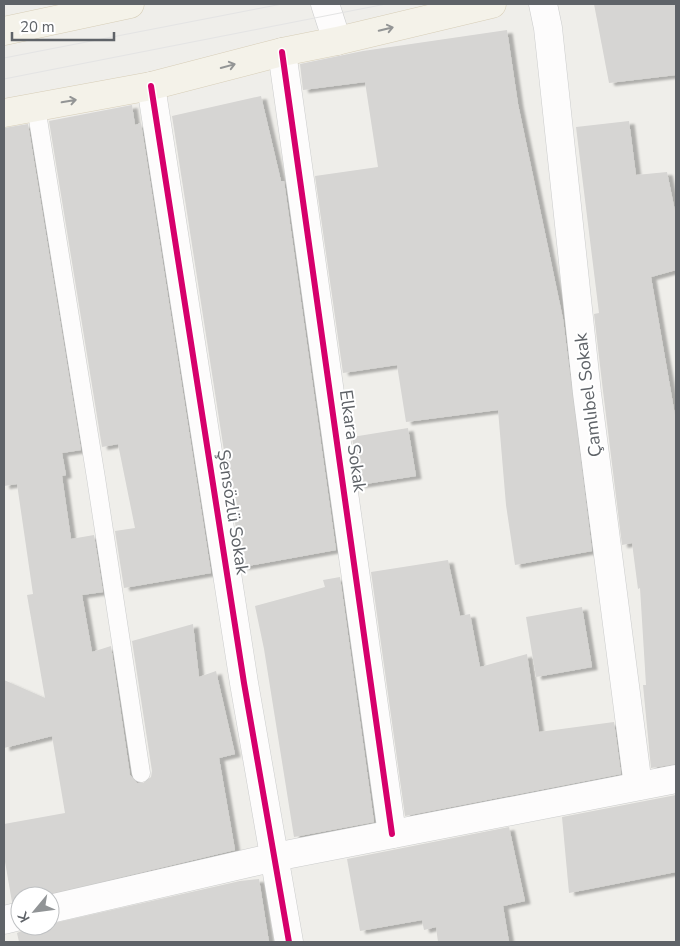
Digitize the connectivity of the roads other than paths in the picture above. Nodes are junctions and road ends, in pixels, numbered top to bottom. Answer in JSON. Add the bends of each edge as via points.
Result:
{"nodes":[{"id":1,"x":130,"y":4,"type":"edge"},
{"id":2,"x":325,"y":4,"type":"edge"},
{"id":3,"x":492,"y":4,"type":"edge"},
{"id":4,"x":542,"y":4,"type":"edge"},
{"id":5,"x":59,"y":11,"type":"edge"},
{"id":6,"x":4,"y":31,"type":"edge"},
{"id":7,"x":336,"y":41,"type":"junction"},
{"id":8,"x":282,"y":52,"type":"junction"},
{"id":9,"x":151,"y":86,"type":"junction"},
{"id":10,"x":36,"y":107,"type":"junction"},
{"id":11,"x":4,"y":113,"type":"edge"},
{"id":12,"x":141,"y":773,"type":"dead end"},
{"id":13,"x":676,"y":779,"type":"edge"},
{"id":14,"x":638,"y":786,"type":"junction"},
{"id":15,"x":392,"y":834,"type":"junction"},
{"id":16,"x":275,"y":857,"type":"junction"},
{"id":17,"x":60,"y":907,"type":"edge"},
{"id":18,"x":289,"y":942,"type":"edge"}],
"edges":[{"from":1,"to":5,"type":"main road"},
{"from":2,"to":7,"type":"street"},
{"from":7,"to":3,"type":"main road","one_way":true},
{"from":4,"to":14,"type":"street","name":"Çamlıbel Sokak","via":[[548,28],[586,393]]},
{"from":5,"to":6,"type":"main road"},
{"from":7,"to":8,"type":"main road"},
{"from":9,"to":8,"type":"main road","one_way":true},
{"from":8,"to":15,"type":"street","name":"Elkara Sokak"},
{"from":10,"to":9,"type":"main road","one_way":true},
{"from":9,"to":16,"type":"street","name":"Şensözlü Sokak","via":[[244,683]]},
{"from":10,"to":11,"type":"main road"},
{"from":10,"to":12,"type":"lane"},
{"from":13,"to":14,"type":"street"},
{"from":14,"to":15,"type":"street"},
{"from":15,"to":16,"type":"street"},
{"from":16,"to":17,"type":"street"},
{"from":16,"to":18,"type":"street","name":"Şensözlü Sokak"}]}
